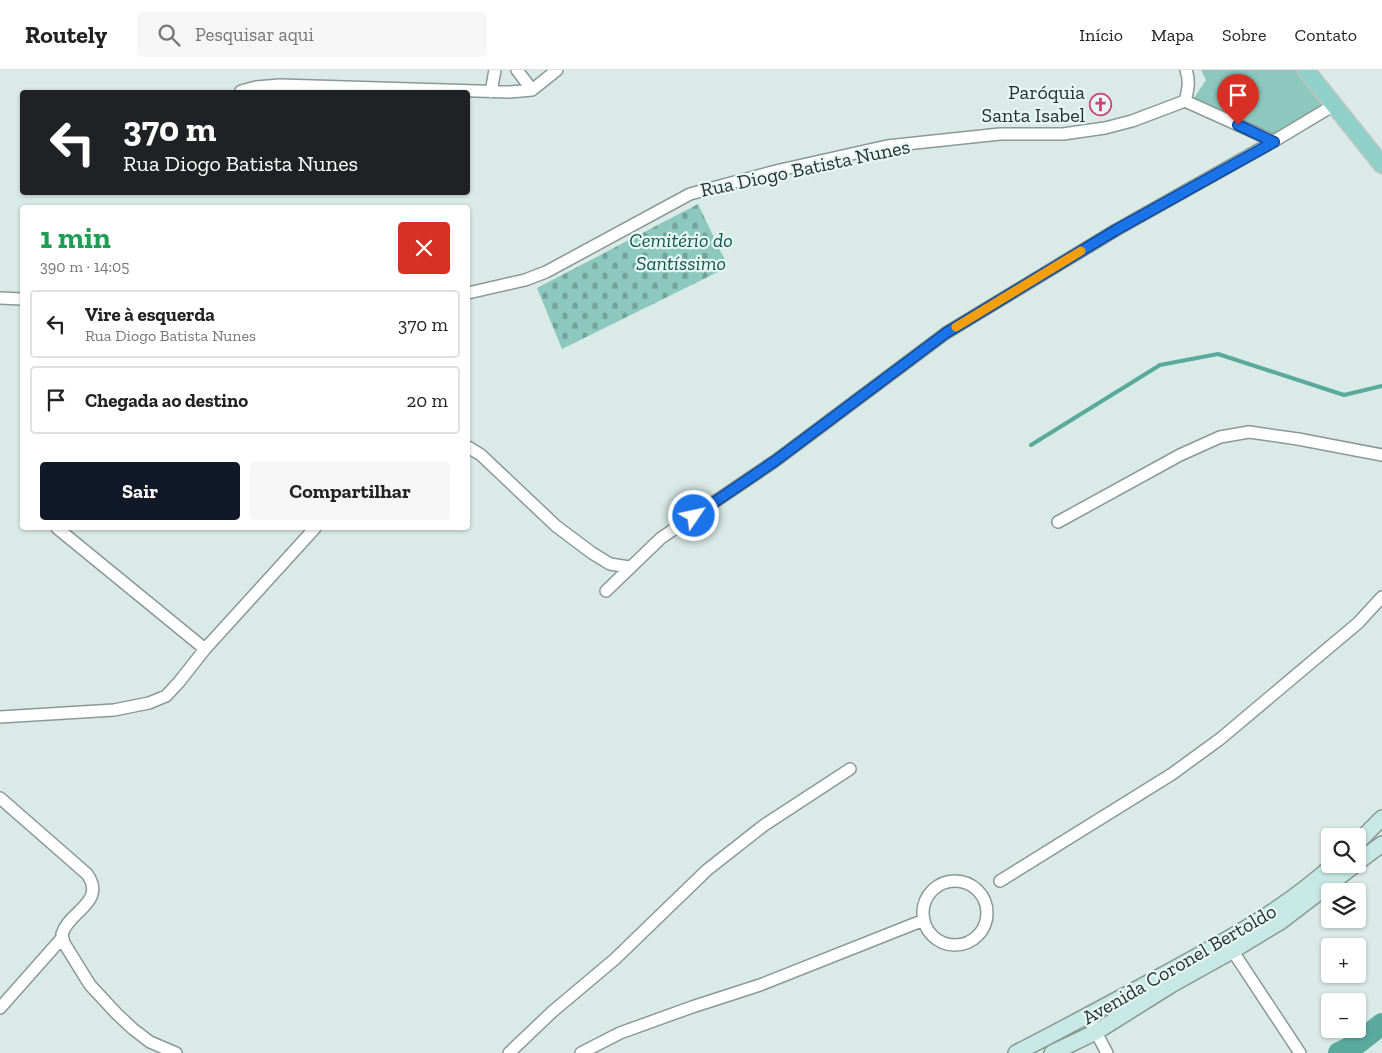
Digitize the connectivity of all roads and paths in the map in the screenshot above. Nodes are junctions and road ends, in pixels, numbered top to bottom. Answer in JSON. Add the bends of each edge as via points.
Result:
{"nodes":[{"id":1,"x":495,"y":70,"type":"edge"},
{"id":2,"x":517,"y":70,"type":"edge"},
{"id":3,"x":557,"y":70,"type":"edge"},
{"id":4,"x":1186,"y":70,"type":"edge"},
{"id":5,"x":1306,"y":70,"type":"edge"},
{"id":6,"x":245,"y":90,"type":"edge"},
{"id":7,"x":431,"y":90,"type":"edge"},
{"id":8,"x":532,"y":90,"type":"junction"},
{"id":9,"x":470,"y":91,"type":"edge"},
{"id":10,"x":491,"y":92,"type":"junction"},
{"id":11,"x":1184,"y":101,"type":"junction"},
{"id":12,"x":1334,"y":105,"type":"junction"},
{"id":13,"x":1274,"y":142,"type":"junction"},
{"id":14,"x":1382,"y":164,"type":"edge"},
{"id":15,"x":470,"y":293,"type":"edge"},
{"id":16,"x":0,"y":298,"type":"edge"},
{"id":17,"x":20,"y":299,"type":"edge"},
{"id":18,"x":470,"y":448,"type":"edge"},
{"id":19,"x":1382,"y":455,"type":"edge"},
{"id":20,"x":1058,"y":522,"type":"dead end"},
{"id":21,"x":58,"y":530,"type":"edge"},
{"id":22,"x":313,"y":530,"type":"edge"},
{"id":23,"x":629,"y":567,"type":"junction"},
{"id":24,"x":606,"y":591,"type":"dead end"},
{"id":25,"x":1382,"y":597,"type":"edge"},
{"id":26,"x":205,"y":649,"type":"junction"},
{"id":27,"x":0,"y":716,"type":"edge"},
{"id":28,"x":850,"y":769,"type":"dead end"},
{"id":29,"x":0,"y":798,"type":"edge"},
{"id":30,"x":1382,"y":818,"type":"edge"},
{"id":31,"x":1371,"y":829,"type":"junction"},
{"id":32,"x":1366,"y":834,"type":"edge"},
{"id":33,"x":1382,"y":844,"type":"edge"},
{"id":34,"x":1366,"y":856,"type":"edge"},
{"id":35,"x":1324,"y":873,"type":"edge"},
{"id":36,"x":1343,"y":873,"type":"edge"},
{"id":37,"x":1000,"y":881,"type":"dead end"},
{"id":38,"x":924,"y":920,"type":"junction"},
{"id":39,"x":62,"y":938,"type":"junction"},
{"id":40,"x":1229,"y":946,"type":"junction"},
{"id":41,"x":0,"y":1008,"type":"edge"},
{"id":42,"x":1088,"y":1016,"type":"junction"},
{"id":43,"x":1096,"y":1032,"type":"junction"},
{"id":44,"x":176,"y":1053,"type":"edge"},
{"id":45,"x":509,"y":1053,"type":"edge"},
{"id":46,"x":581,"y":1053,"type":"edge"},
{"id":47,"x":1016,"y":1053,"type":"edge"},
{"id":48,"x":1052,"y":1053,"type":"edge"},
{"id":49,"x":1107,"y":1053,"type":"edge"},
{"id":50,"x":1300,"y":1053,"type":"edge"}],
"edges":[{"from":1,"to":10,"type":"street"},
{"from":2,"to":8,"type":"street"},
{"from":3,"to":8,"type":"street"},
{"from":4,"to":11,"type":"street","via":[[1189,88]]},
{"from":5,"to":12,"type":"main road"},
{"from":6,"to":7,"type":"street","via":[[280,85]]},
{"from":8,"to":10,"type":"street"},
{"from":9,"to":10,"type":"street"},
{"from":11,"to":13,"type":"street"},
{"from":11,"to":15,"type":"street","name":"Rua Diogo Batista Nunes","via":[[1106,128],[1062,134],[1000,134],[887,146],[690,194],[546,272]]},
{"from":12,"to":13,"type":"street"},
{"from":12,"to":14,"type":"main road"},
{"from":13,"to":23,"type":"street","via":[[1116,230],[946,333],[775,461],[661,538]]},
{"from":16,"to":17,"type":"street"},
{"from":18,"to":23,"type":"street","via":[[577,542],[610,564]]},
{"from":19,"to":20,"type":"street","via":[[1249,432],[1220,437],[1180,455]]},
{"from":21,"to":26,"type":"street"},
{"from":22,"to":26,"type":"street"},
{"from":23,"to":24,"type":"street"},
{"from":25,"to":37,"type":"street","via":[[1358,622],[1172,774]]},
{"from":26,"to":27,"type":"street","via":[[166,696],[149,704],[114,710]]},
{"from":28,"to":45,"type":"street","via":[[763,826],[706,870],[615,958]]},
{"from":29,"to":39,"type":"street","via":[[92,880],[90,900],[62,931]]},
{"from":30,"to":31,"type":"street"},
{"from":31,"to":32,"type":"street"},
{"from":31,"to":33,"type":"street"},
{"from":33,"to":34,"type":"street","name":"Avenida Coronel Bertoldo"},
{"from":35,"to":40,"type":"street","name":"Avenida Coronel Bertoldo"},
{"from":36,"to":40,"type":"street","name":"Avenida Coronel Bertoldo","via":[[1280,922]]},
{"from":38,"to":38,"type":"street","via":[[931,935],[939,942],[959,946],[969,943],[981,933],[988,919],[988,908],[978,890],[958,881],[947,882],[929,894],[924,904]]},
{"from":38,"to":46,"type":"street","via":[[760,985],[620,1033]]},
{"from":39,"to":41,"type":"street"},
{"from":39,"to":44,"type":"street","via":[[90,985],[117,1014],[150,1042]]},
{"from":40,"to":42,"type":"street","name":"Avenida Coronel Bertoldo"},
{"from":40,"to":43,"type":"street","name":"Avenida Coronel Bertoldo"},
{"from":40,"to":50,"type":"street"},
{"from":42,"to":43,"type":"street"},
{"from":42,"to":47,"type":"street","name":"Avenida Coronel Bertoldo"},
{"from":43,"to":48,"type":"street","name":"Avenida Coronel Bertoldo"},
{"from":43,"to":49,"type":"street"}]}
